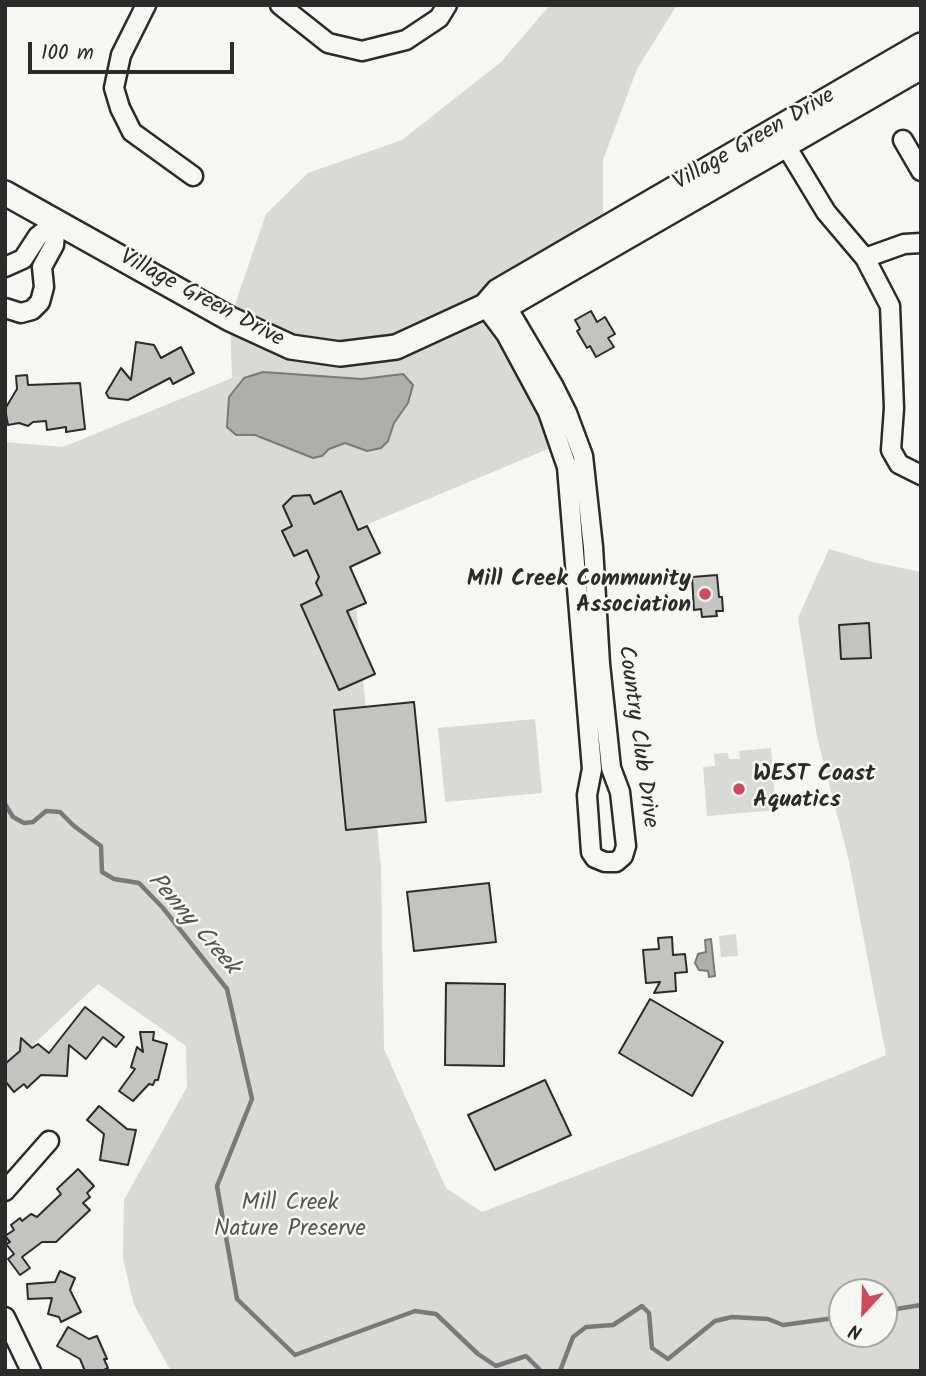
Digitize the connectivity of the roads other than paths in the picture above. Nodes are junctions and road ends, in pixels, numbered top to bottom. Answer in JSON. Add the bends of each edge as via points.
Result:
{"nodes":[{"id":1,"x":146,"y":5,"type":"edge"},
{"id":2,"x":280,"y":5,"type":"edge"},
{"id":3,"x":447,"y":5,"type":"edge"},
{"id":4,"x":921,"y":45,"type":"edge"},
{"id":5,"x":921,"y":67,"type":"edge"},
{"id":6,"x":903,"y":141,"type":"dead end"},
{"id":7,"x":786,"y":146,"type":"junction"},
{"id":8,"x":921,"y":171,"type":"edge"},
{"id":9,"x":193,"y":176,"type":"dead end"},
{"id":10,"x":5,"y":193,"type":"edge"},
{"id":11,"x":56,"y":222,"type":"junction"},
{"id":12,"x":921,"y":243,"type":"edge"},
{"id":13,"x":865,"y":258,"type":"junction"},
{"id":14,"x":5,"y":267,"type":"edge"},
{"id":15,"x":497,"y":301,"type":"junction"},
{"id":16,"x":5,"y":308,"type":"edge"},
{"id":17,"x":921,"y":475,"type":"edge"},
{"id":18,"x":49,"y":1141,"type":"dead end"},
{"id":19,"x":5,"y":1191,"type":"edge"},
{"id":20,"x":5,"y":1317,"type":"edge"},
{"id":21,"x":31,"y":1371,"type":"edge"}],
"edges":[{"from":1,"to":9,"type":"street","via":[[121,55],[114,88],[132,132]]},
{"from":2,"to":3,"type":"street","via":[[328,43],[362,51],[406,40],[439,18]]},
{"from":4,"to":15,"type":"street","name":"Village Green Drive"},
{"from":5,"to":7,"type":"street","name":"Village Green Drive"},
{"from":6,"to":8,"type":"street"},
{"from":7,"to":13,"type":"street","via":[[826,212]]},
{"from":7,"to":15,"type":"street","name":"Village Green Drive"},
{"from":10,"to":11,"type":"street","name":"Village Green Drive"},
{"from":11,"to":14,"type":"street","via":[[38,236],[23,259]]},
{"from":11,"to":15,"type":"street","name":"Village Green Drive","via":[[230,319],[291,347],[340,354],[396,347]]},
{"from":11,"to":16,"type":"street","via":[[54,246],[42,267],[40,303],[27,312]]},
{"from":12,"to":13,"type":"street"},
{"from":13,"to":17,"type":"street","via":[[890,306],[891,450],[899,464]]},
{"from":15,"to":15,"type":"street","name":"Country Club Drive","via":[[506,334],[548,412],[568,467],[592,769],[587,795],[591,852],[595,858],[616,862],[626,846],[620,792],[611,768],[583,456],[553,385]]},
{"from":18,"to":19,"type":"street"},
{"from":20,"to":21,"type":"street"}]}
